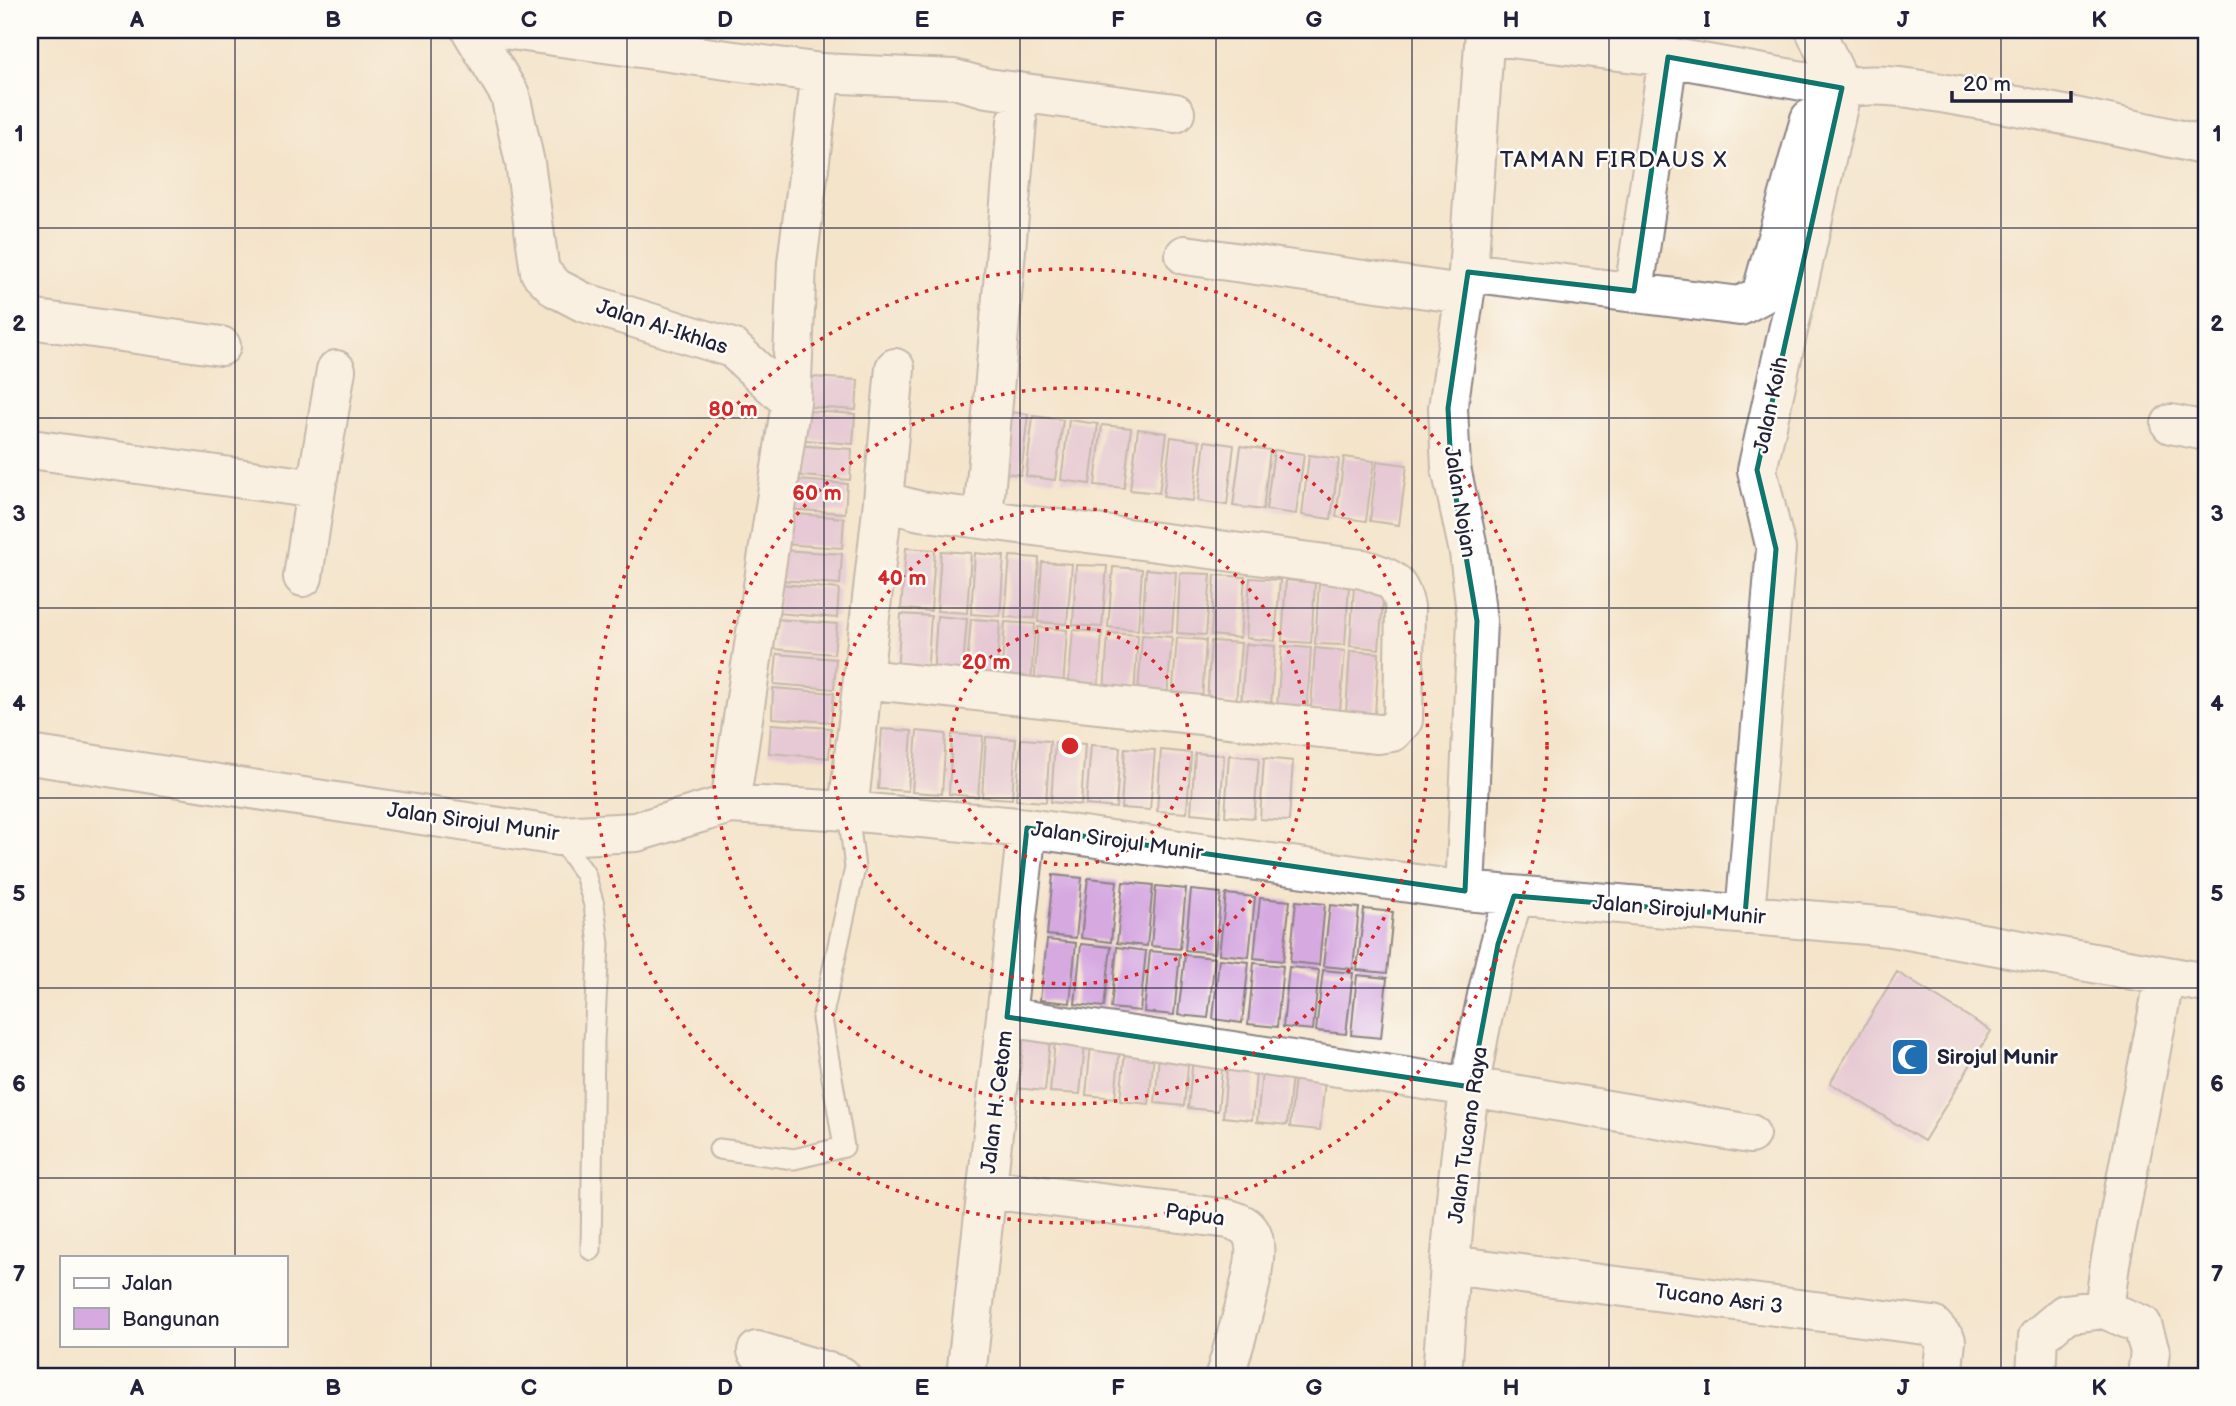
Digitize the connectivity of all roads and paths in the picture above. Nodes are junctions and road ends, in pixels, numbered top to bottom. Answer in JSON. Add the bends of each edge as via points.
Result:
{"nodes":[{"id":1,"x":471,"y":30,"type":"edge"},
{"id":2,"x":511,"y":30,"type":"edge"},
{"id":3,"x":1815,"y":30,"type":"edge"},
{"id":4,"x":1486,"y":32,"type":"edge"},
{"id":5,"x":1668,"y":57,"type":"junction"},
{"id":6,"x":821,"y":73,"type":"junction"},
{"id":7,"x":1804,"y":80,"type":"junction"},
{"id":8,"x":1842,"y":88,"type":"junction"},
{"id":9,"x":1175,"y":113,"type":"dead end"},
{"id":10,"x":1017,"y":121,"type":"dead end"},
{"id":11,"x":2206,"y":146,"type":"edge"},
{"id":12,"x":1185,"y":255,"type":"dead end"},
{"id":13,"x":1466,"y":283,"type":"junction"},
{"id":14,"x":1634,"y":291,"type":"junction"},
{"id":15,"x":30,"y":319,"type":"edge"},
{"id":16,"x":221,"y":346,"type":"dead end"},
{"id":17,"x":895,"y":368,"type":"dead end"},
{"id":18,"x":337,"y":370,"type":"dead end"},
{"id":19,"x":791,"y":402,"type":"junction"},
{"id":20,"x":30,"y":436,"type":"edge"},
{"id":21,"x":31,"y":449,"type":"edge"},
{"id":22,"x":30,"y":458,"type":"edge"},
{"id":23,"x":316,"y":489,"type":"junction"},
{"id":24,"x":883,"y":501,"type":"junction"},
{"id":25,"x":983,"y":519,"type":"junction"},
{"id":26,"x":303,"y":577,"type":"dead end"},
{"id":27,"x":864,"y":679,"type":"junction"},
{"id":28,"x":30,"y":755,"type":"edge"},
{"id":29,"x":730,"y":804,"type":"junction"},
{"id":30,"x":848,"y":811,"type":"junction"},
{"id":31,"x":1027,"y":828,"type":"junction"},
{"id":32,"x":558,"y":836,"type":"junction"},
{"id":33,"x":1465,"y":891,"type":"junction"},
{"id":34,"x":1514,"y":897,"type":"junction"},
{"id":35,"x":1745,"y":915,"type":"junction"},
{"id":36,"x":2165,"y":976,"type":"junction"},
{"id":37,"x":2206,"y":983,"type":"edge"},
{"id":38,"x":1007,"y":1017,"type":"junction"},
{"id":39,"x":1471,"y":1087,"type":"junction"},
{"id":40,"x":1749,"y":1134,"type":"dead end"},
{"id":41,"x":719,"y":1149,"type":"dead end"},
{"id":42,"x":987,"y":1189,"type":"junction"},
{"id":43,"x":591,"y":1250,"type":"dead end"},
{"id":44,"x":1450,"y":1265,"type":"junction"},
{"id":45,"x":2104,"y":1309,"type":"junction"},
{"id":46,"x":757,"y":1351,"type":"dead end"},
{"id":47,"x":841,"y":1376,"type":"edge"},
{"id":48,"x":966,"y":1376,"type":"edge"},
{"id":49,"x":1225,"y":1376,"type":"edge"},
{"id":50,"x":1442,"y":1376,"type":"edge"},
{"id":51,"x":1942,"y":1376,"type":"edge"},
{"id":52,"x":2036,"y":1376,"type":"edge"},
{"id":53,"x":2147,"y":1376,"type":"edge"}],
"edges":[{"from":1,"to":19,"type":"street","name":"Jalan Al-Ikhlas","via":[[510,95],[540,272],[556,288],[583,302],[732,348]]},
{"from":2,"to":6,"type":"street"},
{"from":3,"to":8,"type":"street"},
{"from":4,"to":5,"type":"street"},
{"from":4,"to":13,"type":"street","name":"Jalan Nojan"},
{"from":5,"to":7,"type":"street"},
{"from":5,"to":14,"type":"street"},
{"from":6,"to":9,"type":"street","via":[[954,79],[987,88]]},
{"from":6,"to":19,"type":"street","via":[[797,263]]},
{"from":7,"to":8,"type":"street"},
{"from":7,"to":14,"type":"street","via":[[1816,96],[1761,295],[1740,306]]},
{"from":8,"to":11,"type":"street","via":[[1866,84],[1910,88],[2068,113]]},
{"from":8,"to":35,"type":"street","name":"Jalan Koih","via":[[1757,470],[1776,549]]},
{"from":10,"to":25,"type":"street"},
{"from":12,"to":13,"type":"street"},
{"from":13,"to":14,"type":"street"},
{"from":13,"to":33,"type":"street","name":"Jalan Nojan","via":[[1448,408],[1451,468],[1469,552],[1477,621]]},
{"from":15,"to":16,"type":"street"},
{"from":17,"to":24,"type":"street"},
{"from":18,"to":23,"type":"street"},
{"from":19,"to":29,"type":"street"},
{"from":20,"to":21,"type":"street"},
{"from":21,"to":22,"type":"street"},
{"from":21,"to":23,"type":"street"},
{"from":23,"to":26,"type":"street"},
{"from":24,"to":25,"type":"street"},
{"from":24,"to":27,"type":"street"},
{"from":25,"to":27,"type":"street","via":[[1363,569],[1389,578],[1401,589],[1405,607],[1403,720],[1392,732],[1378,734]]},
{"from":27,"to":30,"type":"street"},
{"from":28,"to":32,"type":"street","name":"Jalan Sirojul Munir"},
{"from":29,"to":30,"type":"street","name":"Jalan Sirojul Munir"},
{"from":29,"to":32,"type":"street","name":"Jalan Sirojul Munir","via":[[636,832]]},
{"from":30,"to":31,"type":"street","name":"Jalan Sirojul Munir"},
{"from":30,"to":41,"type":"lane","via":[[855,868],[822,1019],[844,1147],[794,1159]]},
{"from":31,"to":33,"type":"street","name":"Jalan Sirojul Munir"},
{"from":31,"to":38,"type":"street","name":"Jalan H. Cetom"},
{"from":32,"to":43,"type":"lane","via":[[585,874],[599,944]]},
{"from":33,"to":34,"type":"street","name":"Jalan Sirojul Munir"},
{"from":34,"to":35,"type":"street","name":"Jalan Sirojul Munir"},
{"from":34,"to":39,"type":"street","name":"Jalan Tucano Raya","via":[[1498,944]]},
{"from":35,"to":36,"type":"street","name":"Jalan Sirojul Munir","via":[[1891,927]]},
{"from":36,"to":37,"type":"street","name":"Jalan Sirojul Munir"},
{"from":36,"to":45,"type":"street"},
{"from":38,"to":39,"type":"street"},
{"from":38,"to":42,"type":"street","name":"Jalan H. Cetom"},
{"from":39,"to":40,"type":"street"},
{"from":39,"to":44,"type":"street","name":"Jalan Tucano Raya"},
{"from":42,"to":48,"type":"street","name":"Jalan H. Cetom"},
{"from":42,"to":49,"type":"street","name":"Papua","via":[[1243,1224],[1252,1234],[1256,1257]]},
{"from":44,"to":50,"type":"street","name":"Jalan Tucano Raya"},
{"from":44,"to":51,"type":"street","name":"Tucano Asri 3","via":[[1933,1325],[1946,1341]]},
{"from":45,"to":52,"type":"street","via":[[2065,1314],[2038,1336]]},
{"from":45,"to":53,"type":"street","via":[[2142,1325],[2150,1351]]},
{"from":46,"to":47,"type":"street"}]}
